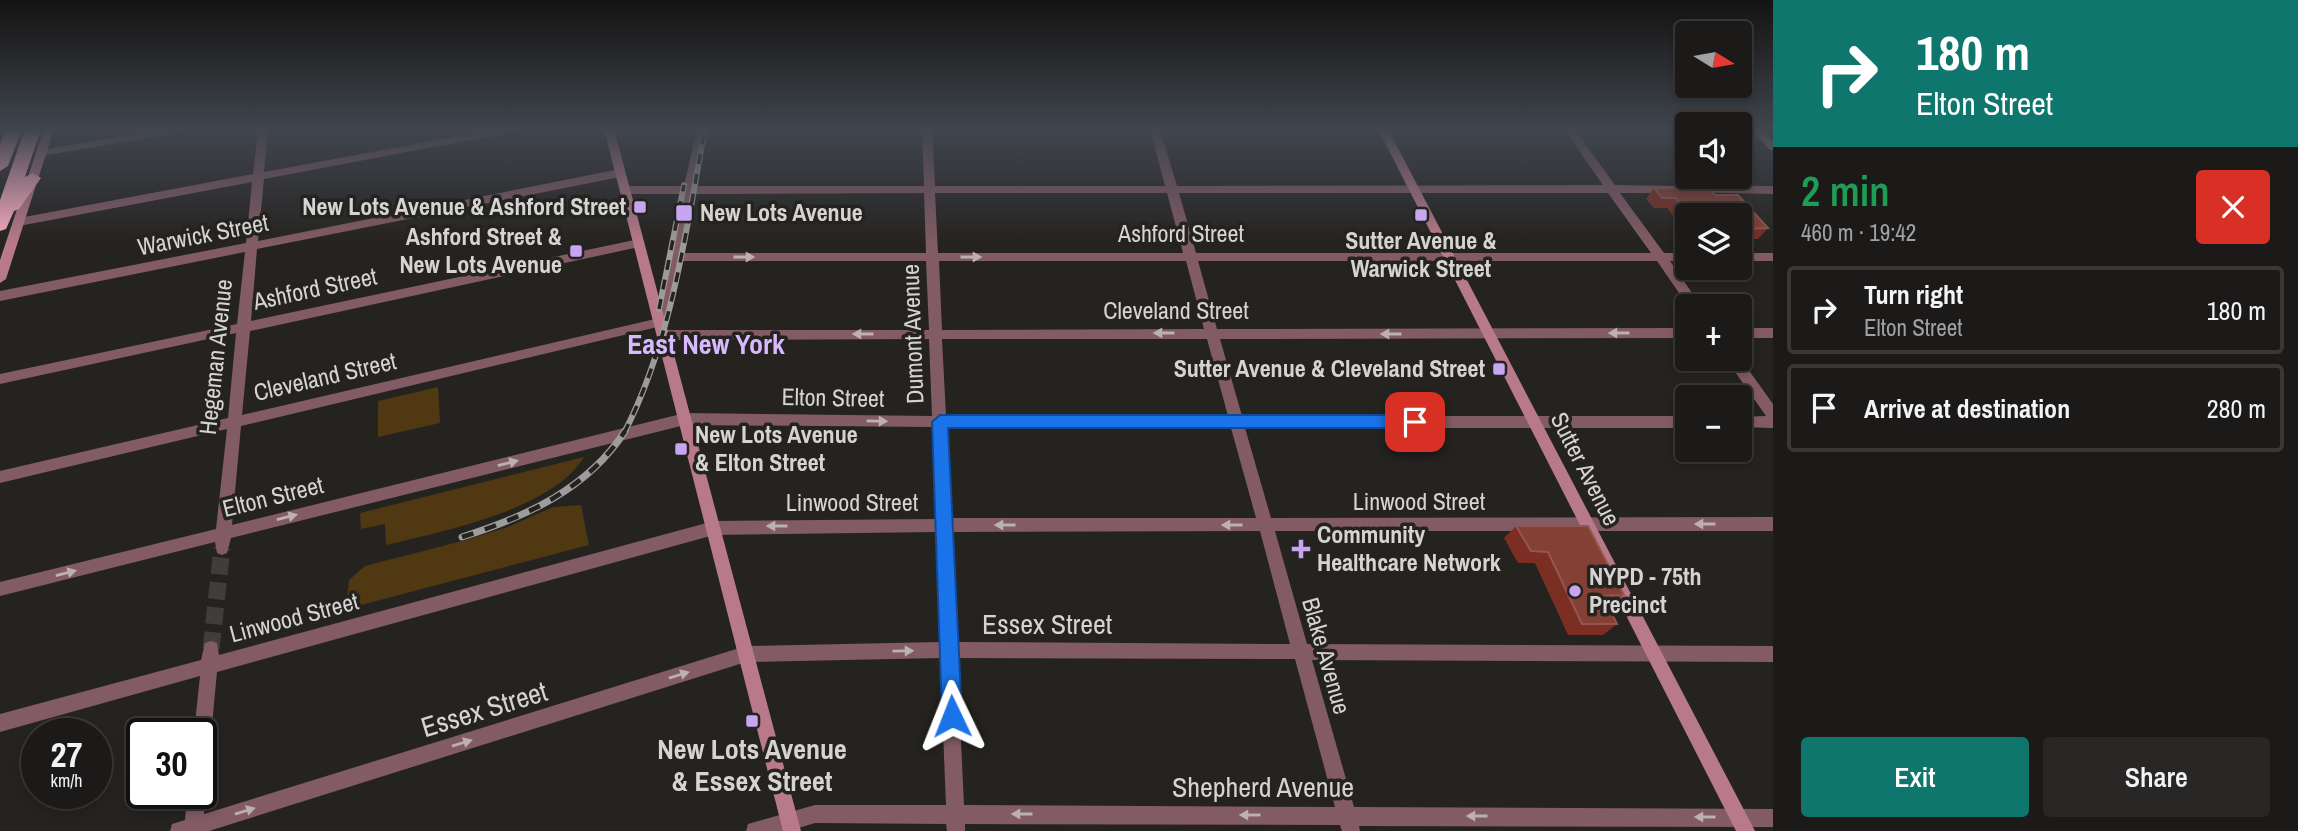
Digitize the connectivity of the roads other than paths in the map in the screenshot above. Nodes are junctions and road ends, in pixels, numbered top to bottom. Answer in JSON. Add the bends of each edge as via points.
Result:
{"nodes":[{"id":1,"x":22,"y":168,"type":"edge"},
{"id":2,"x":36,"y":168,"type":"edge"},
{"id":3,"x":260,"y":168,"type":"edge"},
{"id":4,"x":298,"y":168,"type":"edge"},
{"id":5,"x":619,"y":168,"type":"edge"},
{"id":6,"x":694,"y":168,"type":"edge"},
{"id":7,"x":929,"y":168,"type":"edge"},
{"id":8,"x":1166,"y":168,"type":"edge"},
{"id":9,"x":1403,"y":168,"type":"edge"},
{"id":10,"x":1596,"y":168,"type":"edge"},
{"id":11,"x":620,"y":173,"type":"junction"},
{"id":12,"x":259,"y":176,"type":"junction"},
{"id":13,"x":33,"y":178,"type":"joint"},
{"id":14,"x":625,"y":190,"type":"junction"},
{"id":15,"x":689,"y":190,"type":"junction"},
{"id":16,"x":930,"y":190,"type":"junction"},
{"id":17,"x":1172,"y":190,"type":"junction"},
{"id":18,"x":1414,"y":190,"type":"junction"},
{"id":19,"x":1612,"y":190,"type":"junction"},
{"id":20,"x":1773,"y":190,"type":"edge"},
{"id":21,"x":7,"y":222,"type":"edge"},
{"id":22,"x":639,"y":243,"type":"junction"},
{"id":23,"x":251,"y":247,"type":"junction"},
{"id":24,"x":675,"y":257,"type":"junction"},
{"id":25,"x":933,"y":257,"type":"junction"},
{"id":26,"x":1191,"y":257,"type":"junction"},
{"id":27,"x":1449,"y":257,"type":"junction"},
{"id":28,"x":1660,"y":257,"type":"junction"},
{"id":29,"x":1675,"y":257,"type":"edge"},
{"id":30,"x":1752,"y":257,"type":"edge"},
{"id":31,"x":1773,"y":257,"type":"edge"},
{"id":32,"x":0,"y":279,"type":"edge"},
{"id":33,"x":1686,"y":294,"type":"edge"},
{"id":34,"x":0,"y":296,"type":"edge"},
{"id":35,"x":244,"y":327,"type":"junction"},
{"id":36,"x":663,"y":328,"type":"junction"},
{"id":37,"x":1212,"y":333,"type":"junction"},
{"id":38,"x":1675,"y":333,"type":"edge"},
{"id":39,"x":1752,"y":333,"type":"edge"},
{"id":40,"x":1773,"y":333,"type":"edge"},
{"id":41,"x":936,"y":334,"type":"junction"},
{"id":42,"x":1489,"y":334,"type":"junction"},
{"id":43,"x":1742,"y":371,"type":"edge"},
{"id":44,"x":0,"y":379,"type":"edge"},
{"id":45,"x":1773,"y":415,"type":"edge"},
{"id":46,"x":685,"y":419,"type":"junction"},
{"id":47,"x":234,"y":422,"type":"junction"},
{"id":48,"x":940,"y":422,"type":"junction"},
{"id":49,"x":1237,"y":422,"type":"junction"},
{"id":50,"x":1534,"y":422,"type":"junction"},
{"id":51,"x":1675,"y":422,"type":"edge"},
{"id":52,"x":1752,"y":422,"type":"edge"},
{"id":53,"x":1773,"y":422,"type":"edge"},
{"id":54,"x":0,"y":477,"type":"edge"},
{"id":55,"x":1773,"y":524,"type":"edge"},
{"id":56,"x":944,"y":525,"type":"junction"},
{"id":57,"x":1266,"y":525,"type":"junction"},
{"id":58,"x":1588,"y":525,"type":"junction"},
{"id":59,"x":714,"y":528,"type":"junction"},
{"id":60,"x":223,"y":540,"type":"junction"},
{"id":61,"x":0,"y":589,"type":"edge"},
{"id":62,"x":949,"y":650,"type":"junction"},
{"id":63,"x":1302,"y":652,"type":"junction"},
{"id":64,"x":1655,"y":653,"type":"junction"},
{"id":65,"x":746,"y":654,"type":"junction"},
{"id":66,"x":1773,"y":654,"type":"edge"},
{"id":67,"x":210,"y":657,"type":"junction"},
{"id":68,"x":204,"y":718,"type":"edge"},
{"id":69,"x":0,"y":723,"type":"edge"},
{"id":70,"x":193,"y":809,"type":"edge"},
{"id":71,"x":1773,"y":817,"type":"edge"},
{"id":72,"x":956,"y":822,"type":"edge"},
{"id":73,"x":1349,"y":823,"type":"edge"},
{"id":74,"x":1742,"y":824,"type":"edge"},
{"id":75,"x":790,"y":825,"type":"edge"},
{"id":76,"x":188,"y":830,"type":"edge"},
{"id":77,"x":755,"y":831,"type":"edge"}],
"edges":[{"from":1,"to":21,"type":"highway"},
{"from":2,"to":13,"type":"street"},
{"from":3,"to":12,"type":"street","name":"Hegeman Avenue"},
{"from":4,"to":12,"type":"street"},
{"from":5,"to":11,"type":"street"},
{"from":6,"to":15,"type":"street"},
{"from":7,"to":16,"type":"street","name":"Dumont Avenue"},
{"from":8,"to":17,"type":"street","name":"Blake Avenue"},
{"from":9,"to":18,"type":"street","name":"Sutter Avenue"},
{"from":10,"to":19,"type":"street"},
{"from":11,"to":14,"type":"street"},
{"from":11,"to":23,"type":"street","name":"Warwick Street"},
{"from":12,"to":21,"type":"street"},
{"from":12,"to":23,"type":"street","name":"Hegeman Avenue"},
{"from":13,"to":21,"type":"highway"},
{"from":14,"to":15,"type":"street"},
{"from":14,"to":22,"type":"street"},
{"from":15,"to":16,"type":"street"},
{"from":15,"to":24,"type":"street"},
{"from":16,"to":17,"type":"street"},
{"from":16,"to":25,"type":"street","name":"Dumont Avenue"},
{"from":17,"to":18,"type":"street"},
{"from":17,"to":26,"type":"street","name":"Blake Avenue"},
{"from":18,"to":19,"type":"street"},
{"from":18,"to":27,"type":"street","name":"Sutter Avenue"},
{"from":19,"to":20,"type":"street"},
{"from":19,"to":28,"type":"street"},
{"from":21,"to":32,"type":"street"},
{"from":22,"to":35,"type":"street","name":"Ashford Street"},
{"from":22,"to":36,"type":"street"},
{"from":23,"to":34,"type":"street","name":"Warwick Street"},
{"from":23,"to":35,"type":"street","name":"Hegeman Avenue"},
{"from":24,"to":25,"type":"street","name":"Ashford Street","one_way":true},
{"from":24,"to":36,"type":"street"},
{"from":25,"to":26,"type":"street","name":"Ashford Street","one_way":true},
{"from":25,"to":41,"type":"street","name":"Dumont Avenue"},
{"from":26,"to":27,"type":"street","name":"Ashford Street"},
{"from":26,"to":37,"type":"street","name":"Blake Avenue"},
{"from":27,"to":28,"type":"street","name":"Ashford Street"},
{"from":27,"to":42,"type":"street","name":"Sutter Avenue"},
{"from":28,"to":29,"type":"street","name":"Ashford Street"},
{"from":28,"to":33,"type":"street"},
{"from":30,"to":31,"type":"street"},
{"from":35,"to":44,"type":"street","name":"Ashford Street"},
{"from":35,"to":47,"type":"street","name":"Hegeman Avenue"},
{"from":41,"to":36,"type":"street","name":"Cleveland Street","one_way":true},
{"from":36,"to":46,"type":"street"},
{"from":36,"to":47,"type":"street","name":"Cleveland Street"},
{"from":37,"to":41,"type":"street","name":"Cleveland Street","one_way":true},
{"from":42,"to":37,"type":"street","name":"Cleveland Street","one_way":true},
{"from":37,"to":49,"type":"street","name":"Blake Avenue"},
{"from":38,"to":42,"type":"street","name":"Cleveland Street","one_way":true},
{"from":39,"to":40,"type":"street"},
{"from":41,"to":48,"type":"street","name":"Dumont Avenue"},
{"from":42,"to":50,"type":"street","name":"Sutter Avenue"},
{"from":43,"to":45,"type":"street"},
{"from":46,"to":48,"type":"street","name":"Elton Street","one_way":true},
{"from":46,"to":59,"type":"street"},
{"from":60,"to":46,"type":"street","name":"Elton Street","one_way":true},
{"from":47,"to":54,"type":"street","name":"Cleveland Street"},
{"from":47,"to":60,"type":"street","name":"Hegeman Avenue"},
{"from":48,"to":49,"type":"street","name":"Elton Street"},
{"from":48,"to":56,"type":"street","name":"Dumont Avenue"},
{"from":49,"to":50,"type":"street","name":"Elton Street"},
{"from":49,"to":57,"type":"street","name":"Blake Avenue"},
{"from":50,"to":51,"type":"street","name":"Elton Street"},
{"from":50,"to":58,"type":"street","name":"Sutter Avenue"},
{"from":52,"to":53,"type":"street"},
{"from":55,"to":58,"type":"street","name":"Linwood Street","one_way":true},
{"from":57,"to":56,"type":"street","name":"Linwood Street","one_way":true},
{"from":56,"to":59,"type":"street","name":"Linwood Street","one_way":true},
{"from":56,"to":62,"type":"street","name":"Dumont Avenue"},
{"from":57,"to":58,"type":"street","name":"Linwood Street"},
{"from":57,"to":63,"type":"street","name":"Blake Avenue"},
{"from":58,"to":64,"type":"street","name":"Sutter Avenue"},
{"from":59,"to":65,"type":"street"},
{"from":59,"to":67,"type":"street","name":"Linwood Street"},
{"from":61,"to":60,"type":"street","name":"Elton Street","one_way":true},
{"from":62,"to":63,"type":"street","name":"Essex Street"},
{"from":65,"to":62,"type":"street","name":"Essex Street","one_way":true},
{"from":62,"to":72,"type":"street","name":"Dumont Avenue"},
{"from":63,"to":64,"type":"street","name":"Essex Street"},
{"from":63,"to":73,"type":"street","name":"Blake Avenue"},
{"from":64,"to":66,"type":"street","name":"Essex Street"},
{"from":64,"to":74,"type":"street","name":"Sutter Avenue"},
{"from":65,"to":75,"type":"street"},
{"from":76,"to":65,"type":"street","name":"Essex Street","one_way":true},
{"from":67,"to":68,"type":"street"},
{"from":67,"to":69,"type":"street","name":"Linwood Street"},
{"from":70,"to":76,"type":"street"},
{"from":71,"to":74,"type":"street","name":"Shepherd Avenue"},
{"from":73,"to":72,"type":"street","name":"Shepherd Avenue","one_way":true},
{"from":72,"to":75,"type":"street","name":"Shepherd Avenue","via":[[814,814]]},
{"from":74,"to":73,"type":"street","name":"Shepherd Avenue","one_way":true},
{"from":75,"to":77,"type":"street","name":"Shepherd Avenue"}]}
